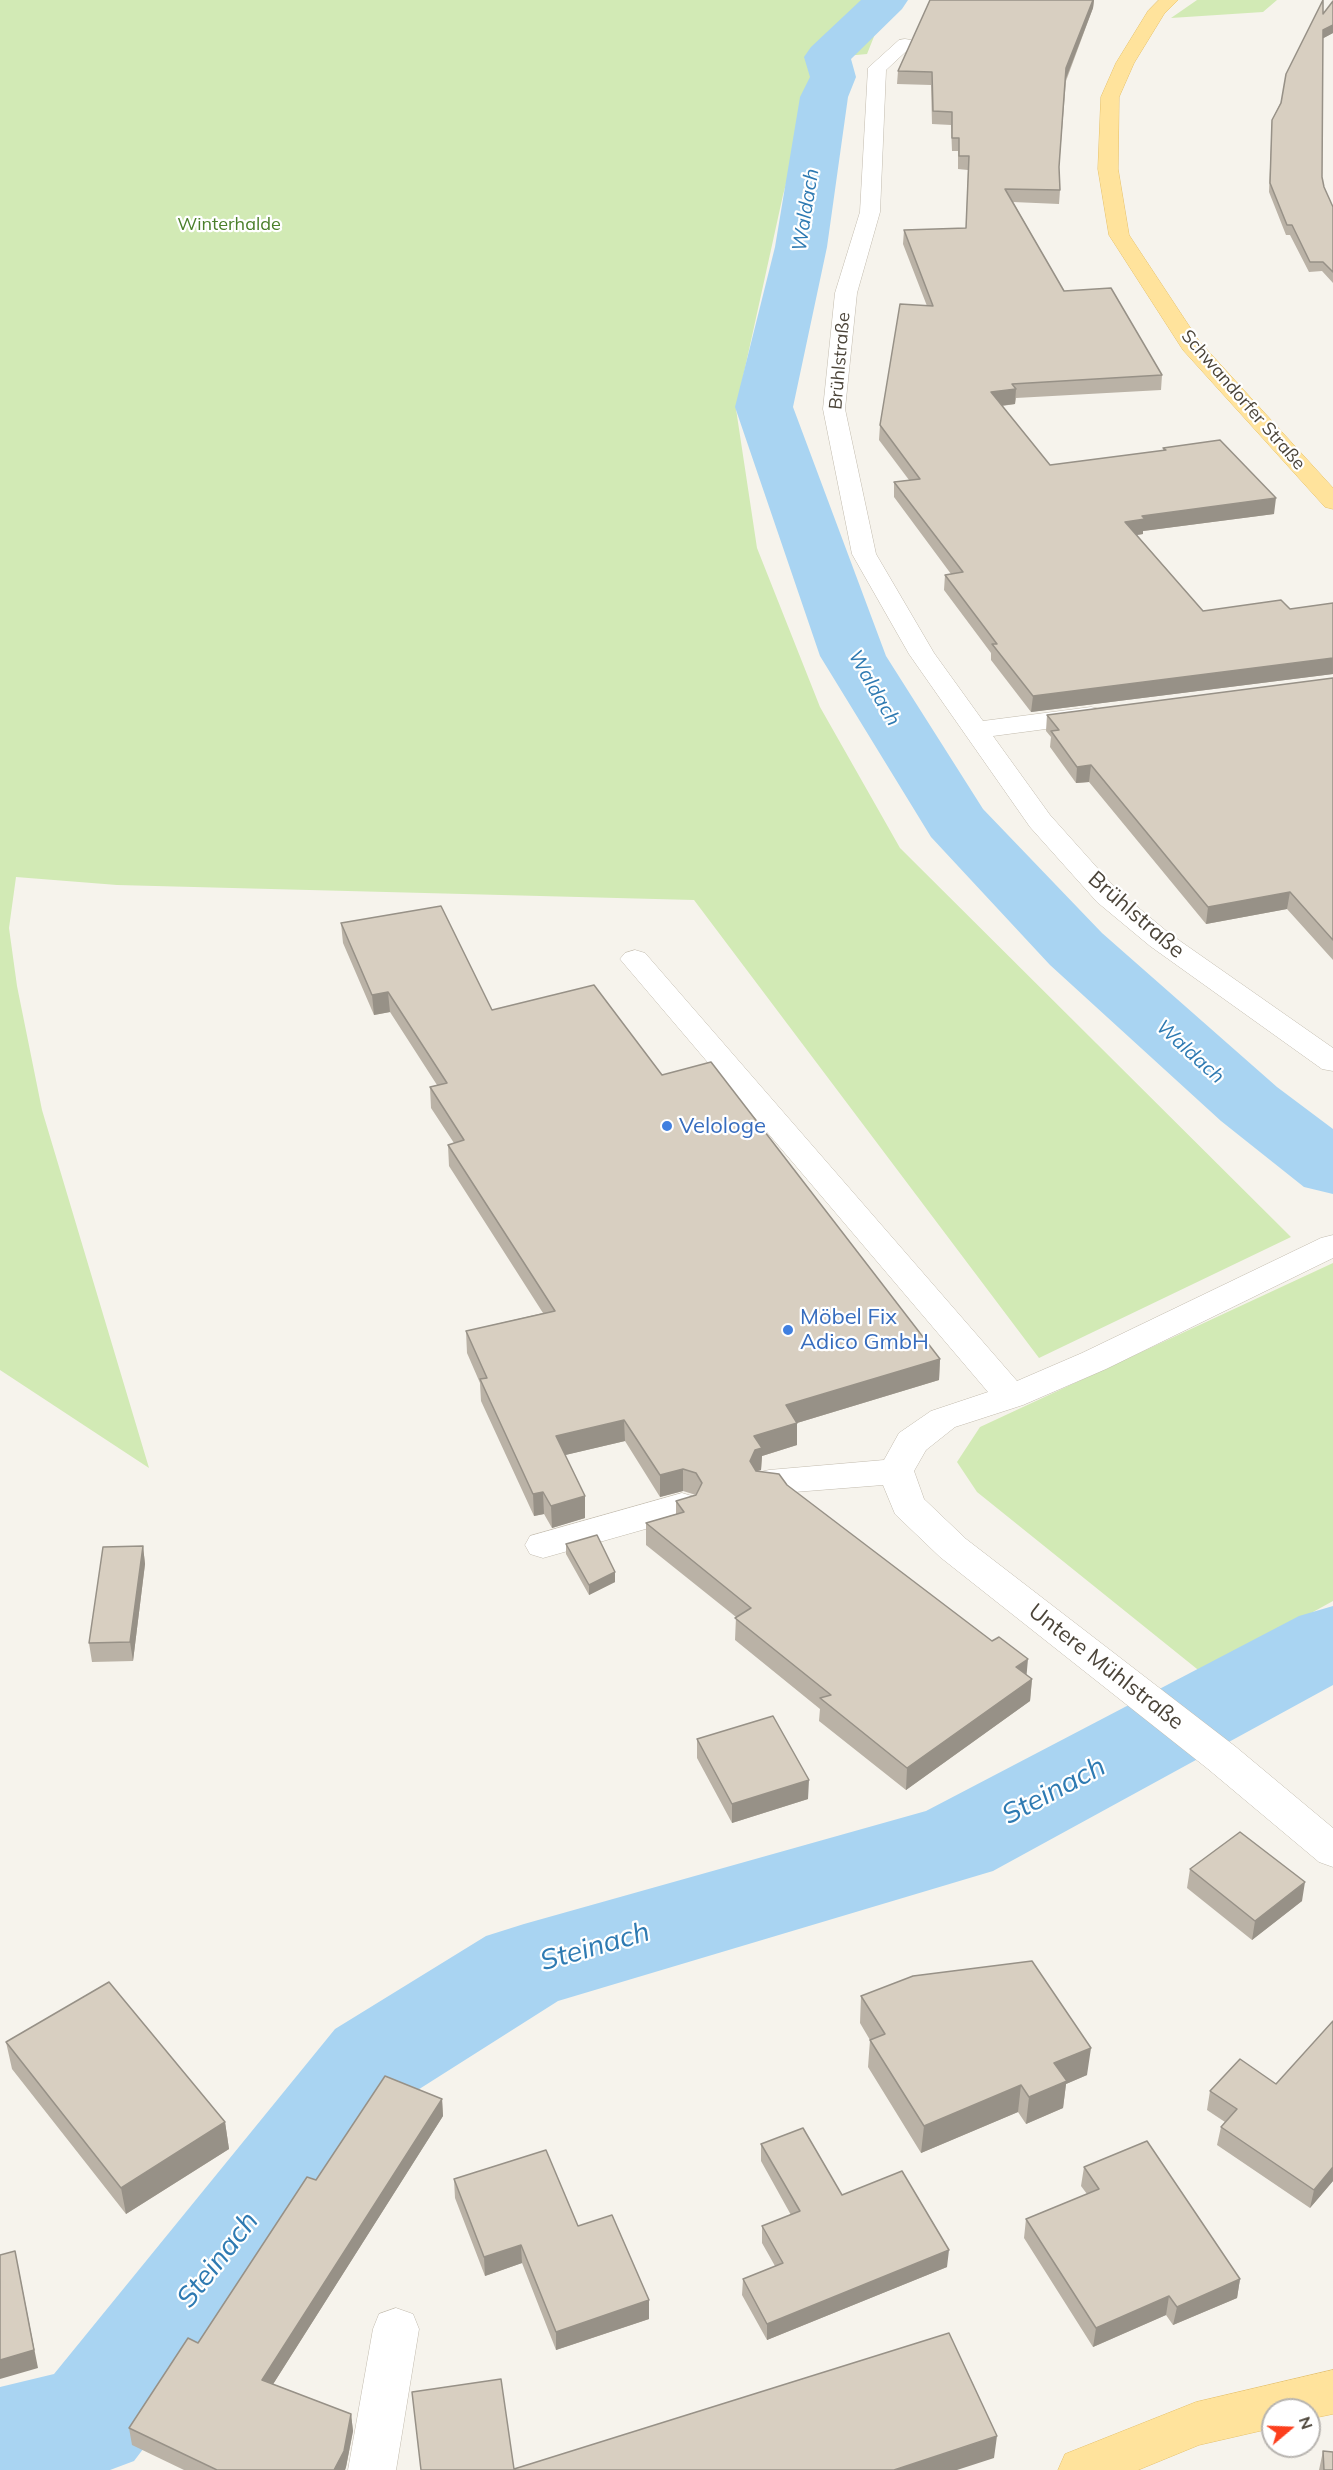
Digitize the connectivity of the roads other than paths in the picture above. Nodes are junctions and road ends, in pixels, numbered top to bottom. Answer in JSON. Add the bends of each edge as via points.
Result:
{"nodes":[{"id":1,"x":1168,"y":0,"type":"edge"},
{"id":2,"x":905,"y":44,"type":"dead end"},
{"id":3,"x":1333,"y":502,"type":"edge"},
{"id":4,"x":1119,"y":711,"type":"edge"},
{"id":5,"x":976,"y":730,"type":"junction"},
{"id":6,"x":634,"y":959,"type":"dead end"},
{"id":7,"x":1333,"y":1062,"type":"edge"},
{"id":8,"x":1333,"y":1245,"type":"edge"},
{"id":9,"x":1011,"y":1397,"type":"junction"},
{"id":10,"x":896,"y":1471,"type":"junction"},
{"id":11,"x":769,"y":1482,"type":"edge"},
{"id":12,"x":682,"y":1506,"type":"edge"},
{"id":13,"x":543,"y":1545,"type":"dead end"},
{"id":14,"x":1333,"y":1851,"type":"edge"},
{"id":15,"x":396,"y":2329,"type":"dead end"},
{"id":16,"x":1333,"y":2392,"type":"edge"},
{"id":17,"x":372,"y":2470,"type":"edge"},
{"id":18,"x":1082,"y":2470,"type":"edge"}],
"edges":[{"from":1,"to":3,"type":"main road","name":"Schwandorfer Straße","via":[[1125,63],[1110,97],[1108,169],[1119,235],[1191,345]]},
{"from":2,"to":5,"type":"street","name":"Brühlstraße","via":[[877,69],[870,212],[846,292],[834,409],[864,554],[922,654]]},
{"from":4,"to":5,"type":"street"},
{"from":5,"to":7,"type":"street","name":"Brühlstraße","via":[[1040,821],[1107,896],[1160,940]]},
{"from":6,"to":9,"type":"street"},
{"from":8,"to":9,"type":"street"},
{"from":9,"to":10,"type":"street","via":[[943,1419],[912,1442]]},
{"from":10,"to":11,"type":"street"},
{"from":10,"to":14,"type":"street","name":"Untere Mühlstraße","via":[[908,1505],[953,1548],[1222,1758]]},
{"from":12,"to":13,"type":"street"},
{"from":15,"to":17,"type":"street"},
{"from":16,"to":18,"type":"main road","via":[[1196,2424]]}]}
